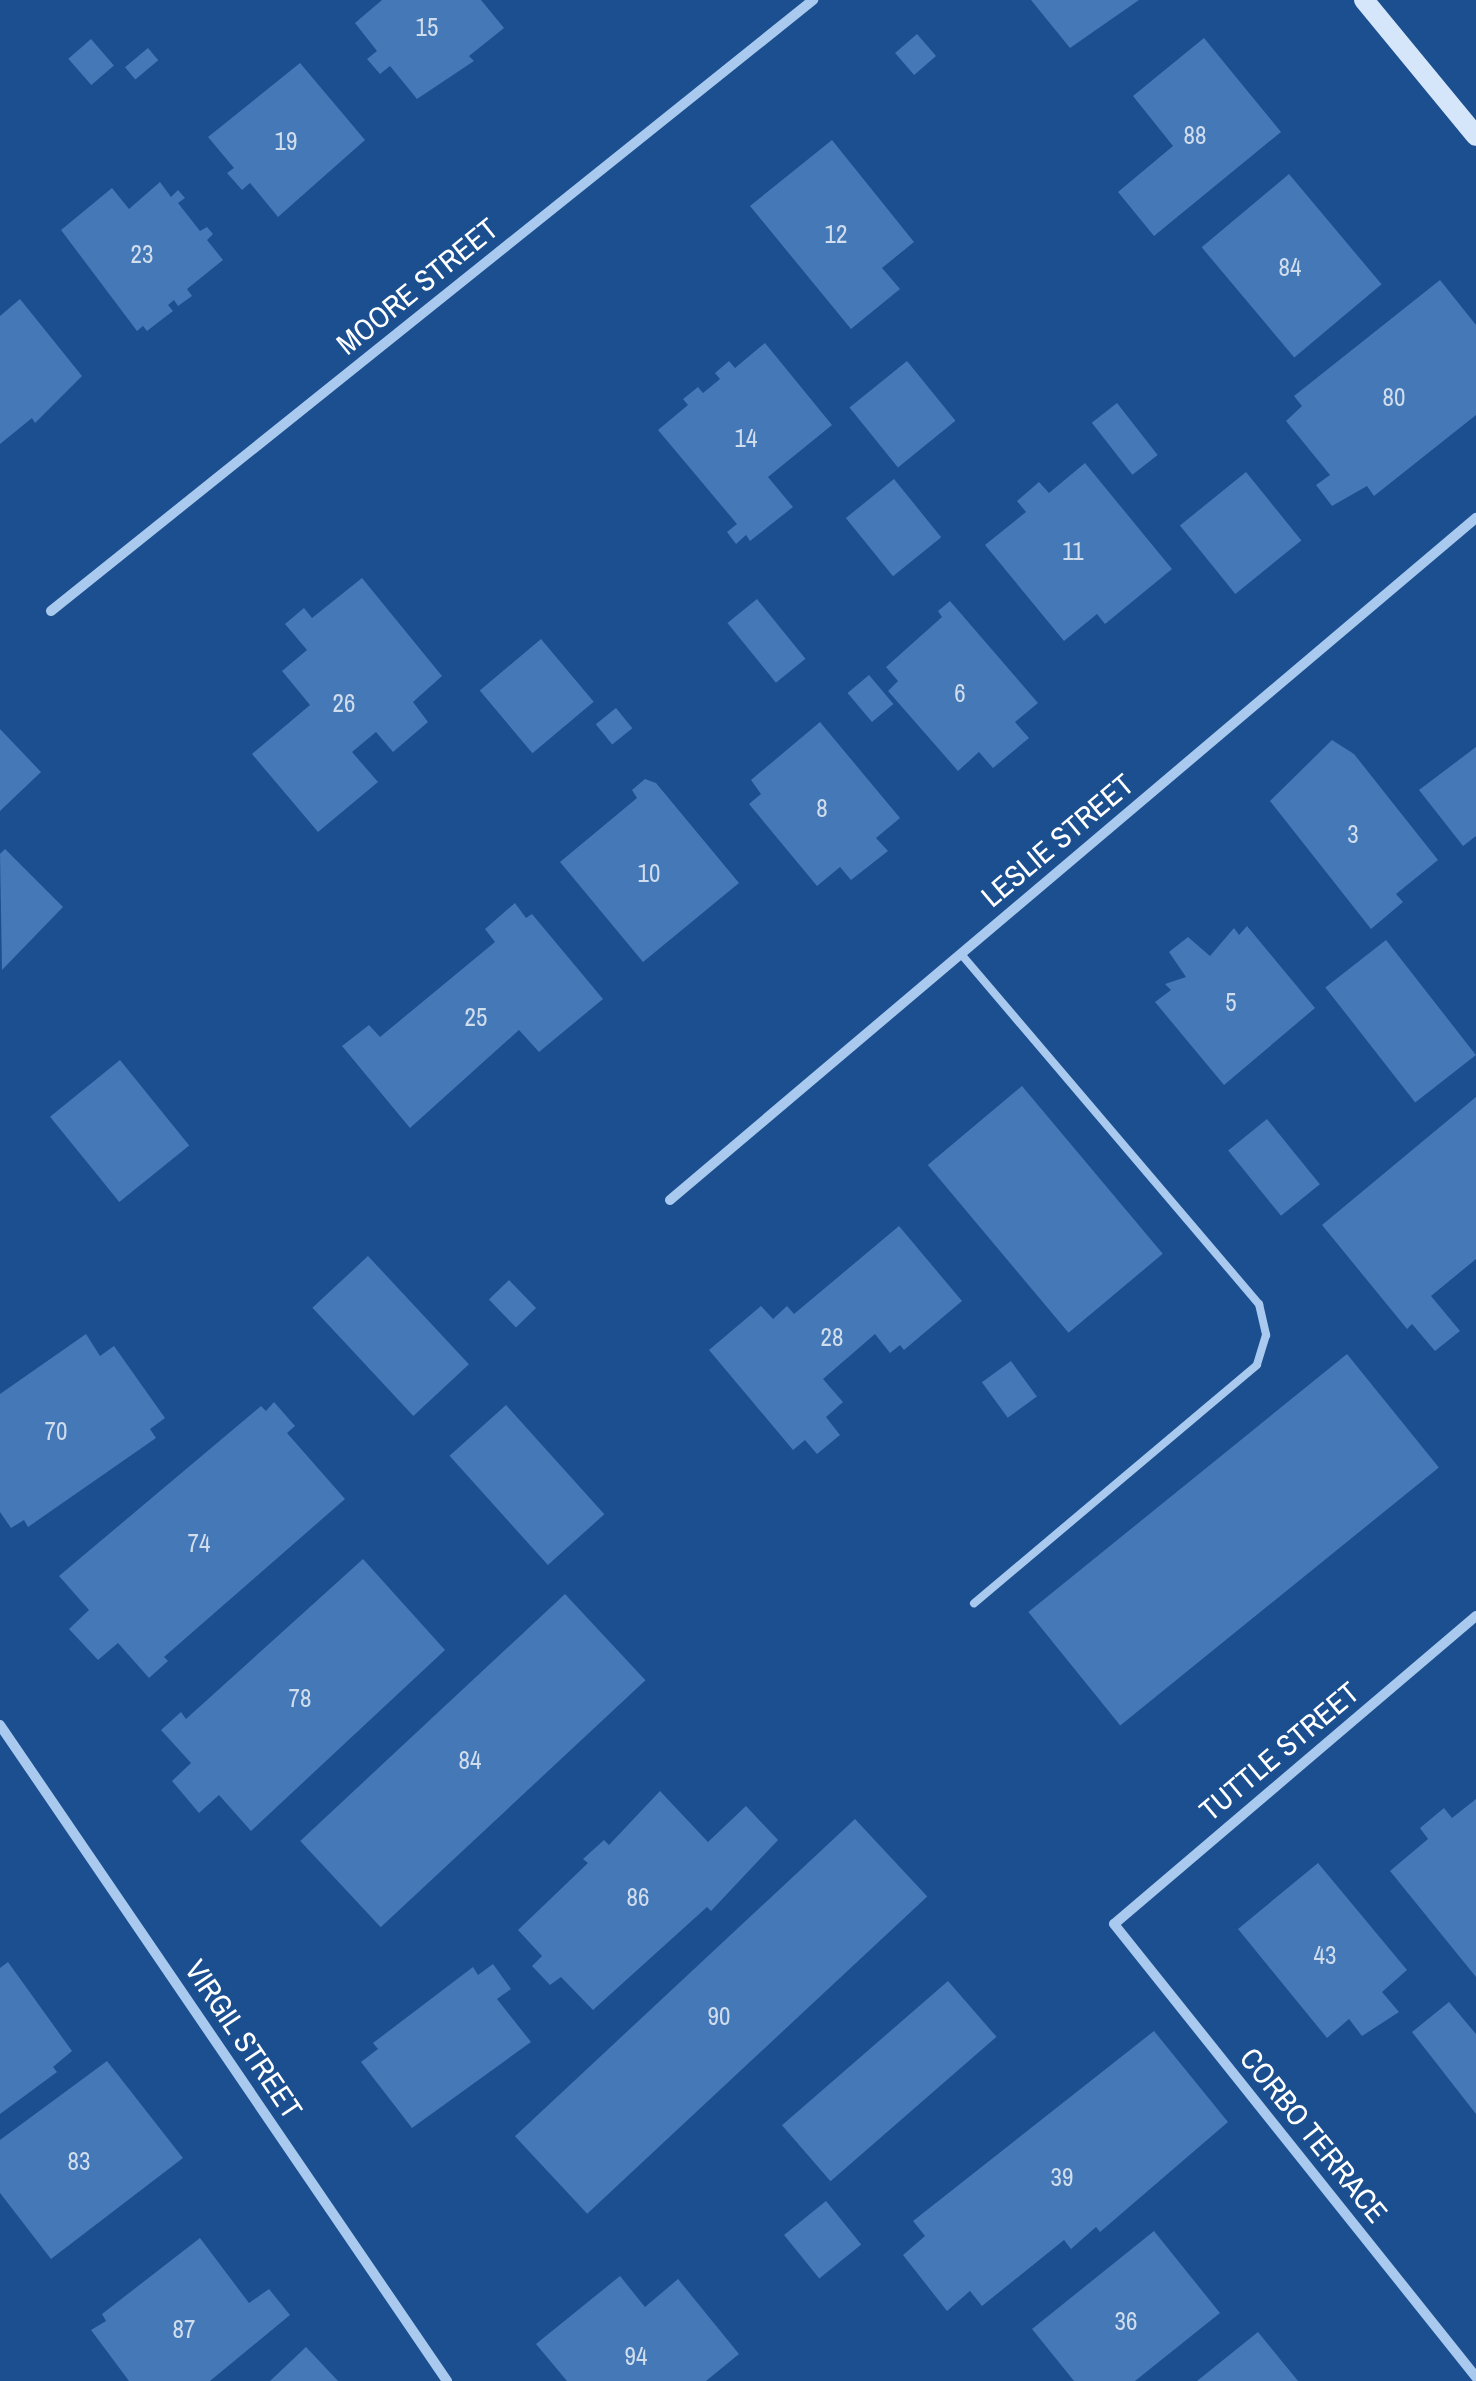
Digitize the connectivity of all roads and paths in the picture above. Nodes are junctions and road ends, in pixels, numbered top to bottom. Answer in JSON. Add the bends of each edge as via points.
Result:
{"nodes":[{"id":1,"x":813,"y":0,"type":"edge"},
{"id":2,"x":1364,"y":0,"type":"edge"},
{"id":3,"x":1476,"y":136,"type":"edge"},
{"id":4,"x":1476,"y":518,"type":"edge"},
{"id":5,"x":51,"y":612,"type":"dead end"},
{"id":6,"x":961,"y":954,"type":"junction"},
{"id":7,"x":670,"y":1200,"type":"dead end"},
{"id":8,"x":974,"y":1603,"type":"dead end"},
{"id":9,"x":1476,"y":1616,"type":"edge"},
{"id":10,"x":0,"y":1725,"type":"edge"},
{"id":11,"x":1114,"y":1924,"type":"joint"},
{"id":12,"x":1476,"y":2377,"type":"edge"},
{"id":13,"x":447,"y":2381,"type":"edge"}],
"edges":[{"from":1,"to":5,"type":"street","name":"MOORE STREET"},
{"from":2,"to":3,"type":"main road"},
{"from":4,"to":6,"type":"street","name":"LESLIE STREET"},
{"from":6,"to":7,"type":"street","name":"LESLIE STREET"},
{"from":6,"to":8,"type":"lane","via":[[1259,1304],[1266,1335],[1257,1365]]},
{"from":9,"to":11,"type":"street","name":"TUTTLE STREET"},
{"from":10,"to":13,"type":"street","name":"VIRGIL STREET"},
{"from":11,"to":12,"type":"street","name":"CORBO TERRACE"}]}
